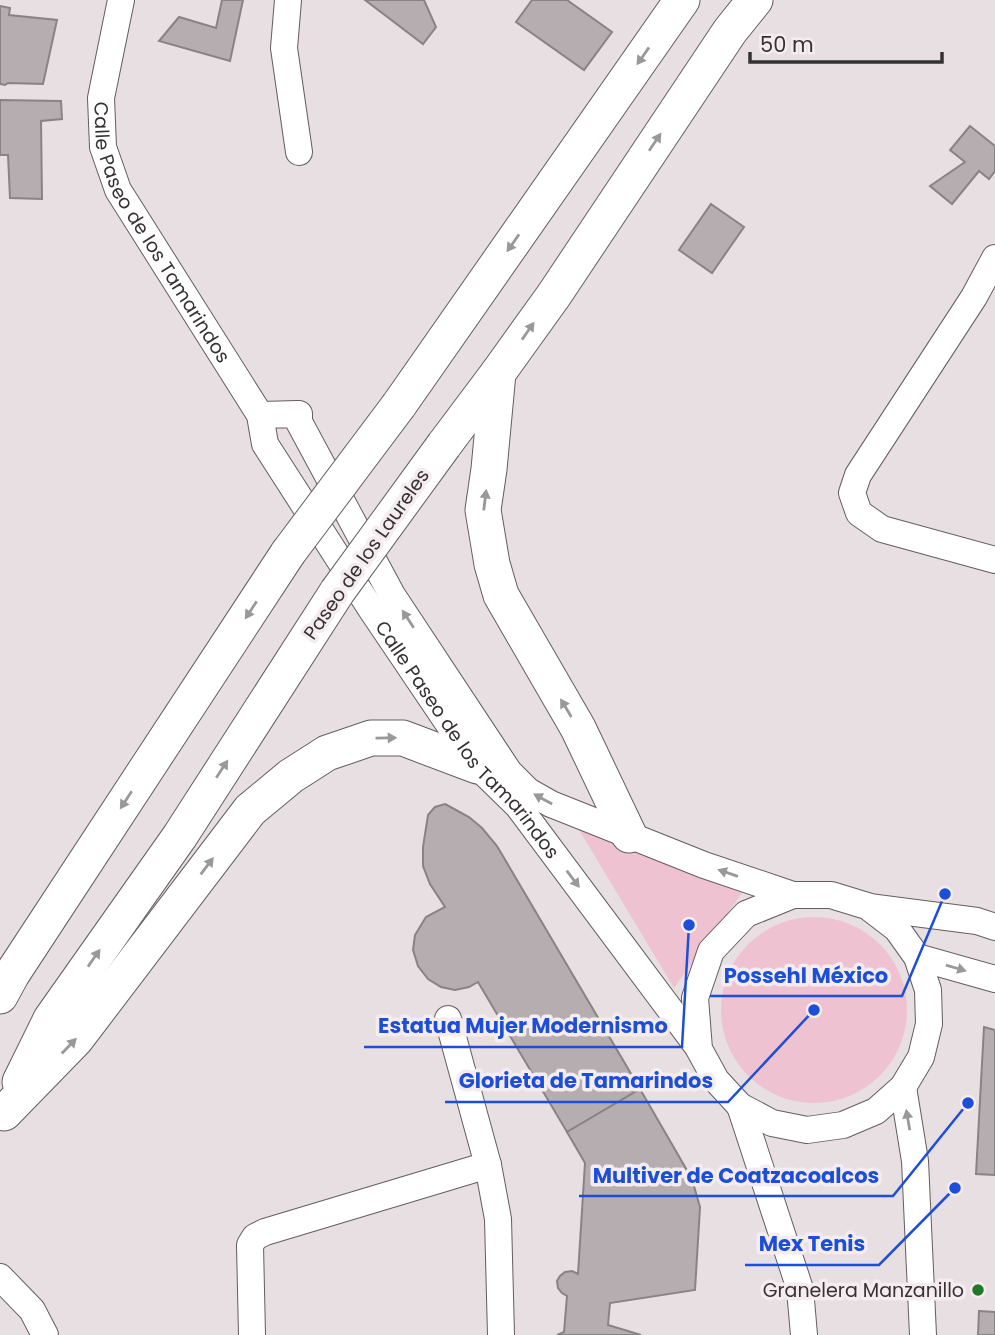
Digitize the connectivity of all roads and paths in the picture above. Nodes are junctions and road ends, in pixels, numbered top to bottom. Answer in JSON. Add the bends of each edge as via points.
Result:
{"nodes":[{"id":1,"x":121,"y":0,"type":"edge"},
{"id":2,"x":288,"y":0,"type":"edge"},
{"id":3,"x":755,"y":0,"type":"edge"},
{"id":4,"x":681,"y":1,"type":"edge"},
{"id":5,"x":730,"y":31,"type":"junction"},
{"id":6,"x":299,"y":152,"type":"dead end"},
{"id":7,"x":995,"y":258,"type":"edge"},
{"id":8,"x":498,"y":373,"type":"junction"},
{"id":9,"x":260,"y":415,"type":"junction"},
{"id":10,"x":995,"y":560,"type":"edge"},
{"id":11,"x":477,"y":766,"type":"junction"},
{"id":12,"x":629,"y":835,"type":"junction"},
{"id":13,"x":793,"y":895,"type":"junction"},
{"id":14,"x":867,"y":906,"type":"junction"},
{"id":15,"x":995,"y":927,"type":"edge"},
{"id":16,"x":917,"y":957,"type":"junction"},
{"id":17,"x":995,"y":979,"type":"edge"},
{"id":18,"x":0,"y":996,"type":"edge"},
{"id":19,"x":448,"y":1019,"type":"dead end"},
{"id":20,"x":699,"y":1049,"type":"junction"},
{"id":21,"x":903,"y":1087,"type":"junction"},
{"id":22,"x":740,"y":1106,"type":"junction"},
{"id":23,"x":2,"y":1118,"type":"edge"},
{"id":24,"x":488,"y":1165,"type":"junction"},
{"id":25,"x":0,"y":1277,"type":"edge"},
{"id":26,"x":45,"y":1335,"type":"edge"},
{"id":27,"x":252,"y":1335,"type":"edge"},
{"id":28,"x":500,"y":1335,"type":"edge"},
{"id":29,"x":804,"y":1335,"type":"edge"},
{"id":30,"x":923,"y":1335,"type":"edge"}],
"edges":[{"from":1,"to":9,"type":"street","name":"Calle Paseo de los Tamarindos","via":[[101,98],[103,147],[118,190]]},
{"from":2,"to":6,"type":"street","via":[[284,48]]},
{"from":3,"to":5,"type":"main road","name":"Paseo de los Laureles"},
{"from":4,"to":5,"type":"main road","via":[[714,13]]},
{"from":4,"to":18,"type":"main road","one_way":true,"bridge":true,"via":[[399,405],[288,552]]},
{"from":8,"to":5,"type":"main road","name":"Paseo de los Laureles","one_way":true},
{"from":7,"to":10,"type":"street","via":[[858,475],[852,494],[859,513],[882,529]]},
{"from":12,"to":8,"type":"main road","one_way":true,"via":[[578,728],[501,595],[492,564],[483,510]]},
{"from":23,"to":8,"type":"main road","name":"Paseo de los Laureles","one_way":true,"bridge":true,"via":[[51,1019],[180,836],[337,592]]},
{"from":9,"to":11,"type":"street","name":"Calle Paseo de los Tamarindos","via":[[265,444]]},
{"from":12,"to":9,"type":"street","name":"Calle Paseo de los Tamarindos","one_way":true,"via":[[551,804],[528,791],[509,772],[392,594],[299,422],[299,414]]},
{"from":11,"to":20,"type":"street","name":"Calle Paseo de los Tamarindos","one_way":true,"via":[[518,806]]},
{"from":23,"to":11,"type":"main road","one_way":true,"via":[[76,1039],[250,810],[291,776],[327,752],[371,738],[403,738]]},
{"from":13,"to":12,"type":"street","name":"Calle Paseo de los Tamarindos","one_way":true},
{"from":13,"to":14,"type":"street","via":[[831,895]]},
{"from":13,"to":20,"type":"street","via":[[746,914],[711,950],[695,998]]},
{"from":14,"to":15,"type":"street"},
{"from":14,"to":16,"type":"street","via":[[897,929]]},
{"from":16,"to":17,"type":"street","one_way":true},
{"from":16,"to":21,"type":"street","via":[[928,990],[929,1024],[920,1058]]},
{"from":19,"to":24,"type":"street"},
{"from":20,"to":22,"type":"street","via":[[716,1080]]},
{"from":21,"to":22,"type":"street","via":[[865,1116],[843,1125],[807,1130],[772,1123]]},
{"from":30,"to":21,"type":"street","one_way":true,"via":[[915,1161]]},
{"from":22,"to":29,"type":"street","via":[[800,1289]]},
{"from":24,"to":27,"type":"street","via":[[255,1237],[250,1245]]},
{"from":24,"to":28,"type":"street","via":[[498,1219]]},
{"from":25,"to":26,"type":"street","via":[[32,1310]]}]}
